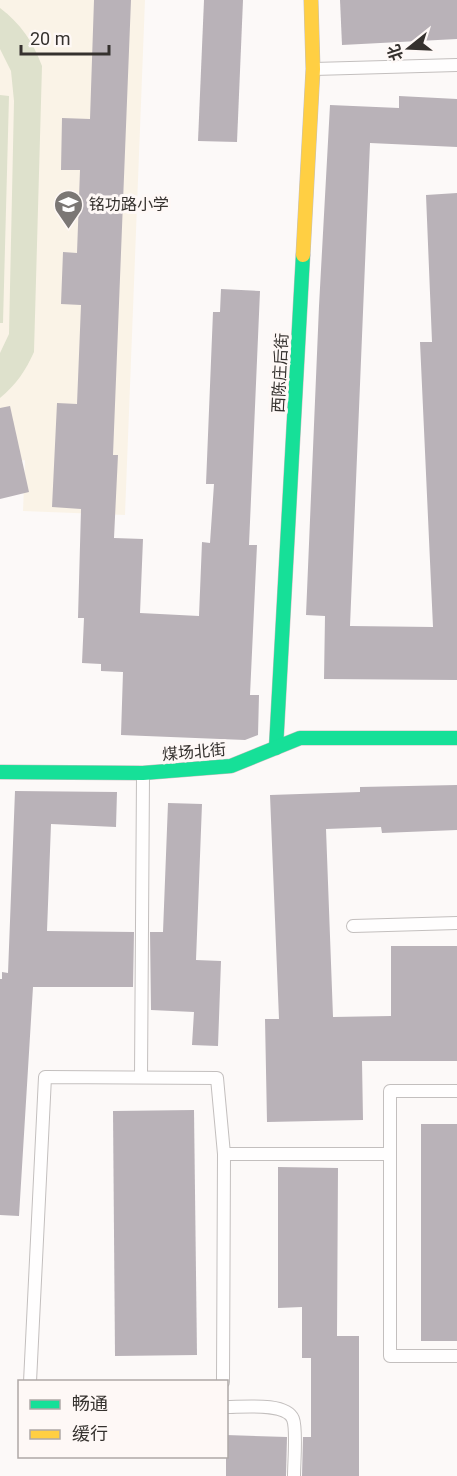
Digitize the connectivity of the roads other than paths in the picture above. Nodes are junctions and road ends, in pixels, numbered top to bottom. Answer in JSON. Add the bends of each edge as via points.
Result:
{"nodes":[{"id":1,"x":311,"y":0,"type":"edge"},
{"id":2,"x":457,"y":65,"type":"edge"},
{"id":3,"x":313,"y":69,"type":"junction"},
{"id":4,"x":457,"y":738,"type":"edge"},
{"id":5,"x":276,"y":748,"type":"junction"},
{"id":6,"x":0,"y":772,"type":"edge"},
{"id":7,"x":143,"y":773,"type":"junction"},
{"id":8,"x":457,"y":923,"type":"edge"},
{"id":9,"x":353,"y":926,"type":"dead end"},
{"id":10,"x":141,"y":1077,"type":"junction"},
{"id":11,"x":457,"y":1091,"type":"edge"},
{"id":12,"x":224,"y":1154,"type":"junction"},
{"id":13,"x":390,"y":1154,"type":"junction"},
{"id":14,"x":457,"y":1356,"type":"edge"},
{"id":15,"x":30,"y":1380,"type":"edge"},
{"id":16,"x":223,"y":1380,"type":"edge"},
{"id":17,"x":228,"y":1407,"type":"edge"},
{"id":18,"x":294,"y":1476,"type":"edge"}],
"edges":[{"from":1,"to":3,"type":"street","name":"西陈庄后街"},
{"from":2,"to":3,"type":"lane"},
{"from":3,"to":5,"type":"street","name":"西陈庄后街"},
{"from":4,"to":5,"type":"street","name":"煤场北街","via":[[300,738]]},
{"from":5,"to":7,"type":"street","name":"煤场北街","via":[[231,766]]},
{"from":6,"to":7,"type":"street","name":"煤场北街"},
{"from":7,"to":10,"type":"lane"},
{"from":8,"to":9,"type":"lane"},
{"from":10,"to":12,"type":"lane","via":[[217,1077]]},
{"from":10,"to":15,"type":"lane","via":[[45,1077]]},
{"from":11,"to":13,"type":"lane","via":[[390,1091]]},
{"from":12,"to":13,"type":"lane"},
{"from":12,"to":16,"type":"lane"},
{"from":13,"to":14,"type":"lane","via":[[390,1356]]},
{"from":17,"to":18,"type":"lane","via":[[273,1407],[290,1413],[294,1421]]}]}
